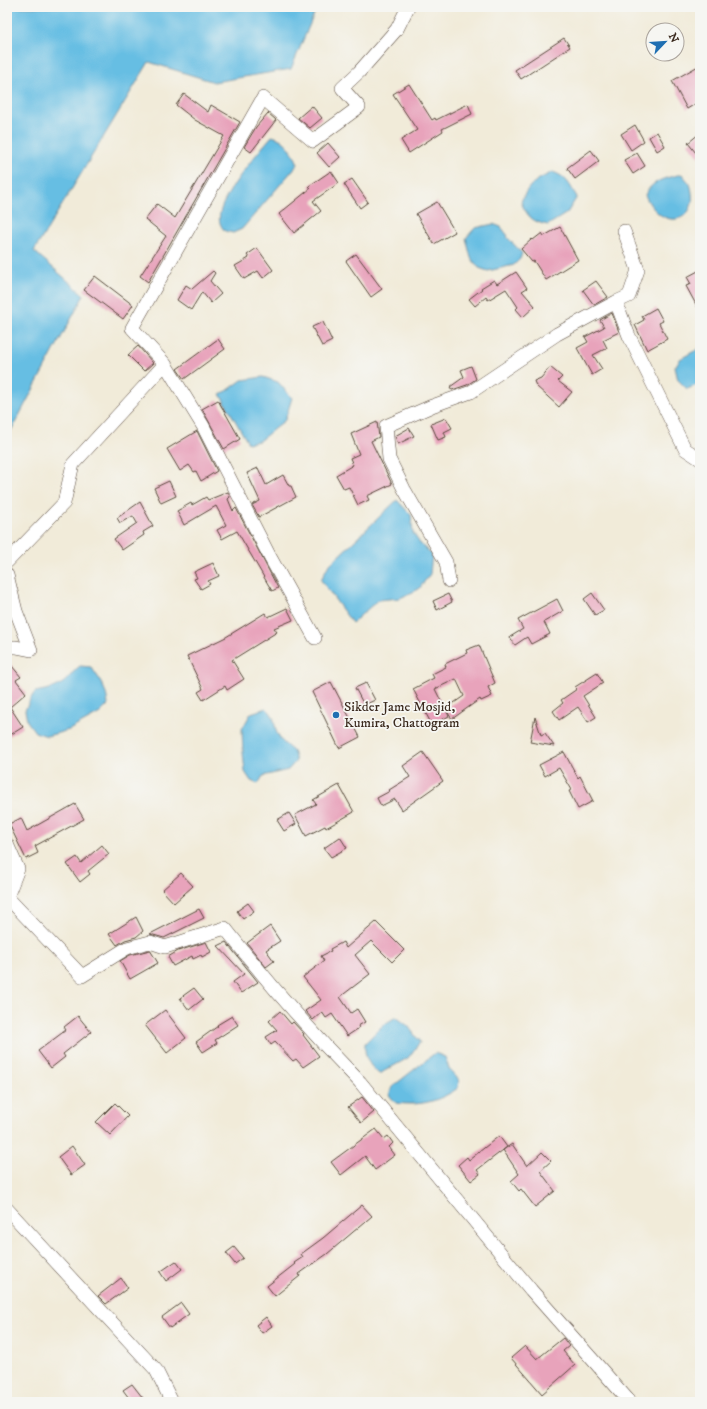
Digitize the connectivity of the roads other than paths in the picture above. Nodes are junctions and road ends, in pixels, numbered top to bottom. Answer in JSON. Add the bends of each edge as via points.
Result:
{"nodes":[{"id":1,"x":408,"y":7,"type":"edge"},
{"id":2,"x":624,"y":231,"type":"dead end"},
{"id":3,"x":616,"y":302,"type":"junction"},
{"id":4,"x":165,"y":364,"type":"junction"},
{"id":5,"x":700,"y":458,"type":"edge"},
{"id":6,"x":7,"y":562,"type":"edge"},
{"id":7,"x":7,"y":575,"type":"edge"},
{"id":8,"x":449,"y":581,"type":"dead end"},
{"id":9,"x":315,"y":638,"type":"dead end"},
{"id":10,"x":7,"y":647,"type":"edge"},
{"id":11,"x":7,"y":844,"type":"edge"},
{"id":12,"x":7,"y":1209,"type":"edge"},
{"id":13,"x":172,"y":1402,"type":"edge"},
{"id":14,"x":630,"y":1402,"type":"edge"}],
"edges":[{"from":1,"to":4,"type":"street","via":[[397,29],[342,88],[359,107],[313,141],[263,98],[132,328]]},
{"from":2,"to":3,"type":"street","via":[[638,270],[629,296]]},
{"from":3,"to":5,"type":"street","via":[[629,336],[685,449]]},
{"from":3,"to":8,"type":"street","via":[[557,334],[471,392],[386,426],[389,459],[446,562]]},
{"from":4,"to":6,"type":"street","via":[[73,464],[64,503]]},
{"from":4,"to":9,"type":"street","via":[[203,426]]},
{"from":7,"to":10,"type":"street","via":[[30,650]]},
{"from":11,"to":14,"type":"street","via":[[18,869],[7,897],[82,976],[128,948],[150,942],[165,947],[225,928],[265,979],[360,1082],[531,1290]]},
{"from":12,"to":13,"type":"street","via":[[156,1370]]}]}
